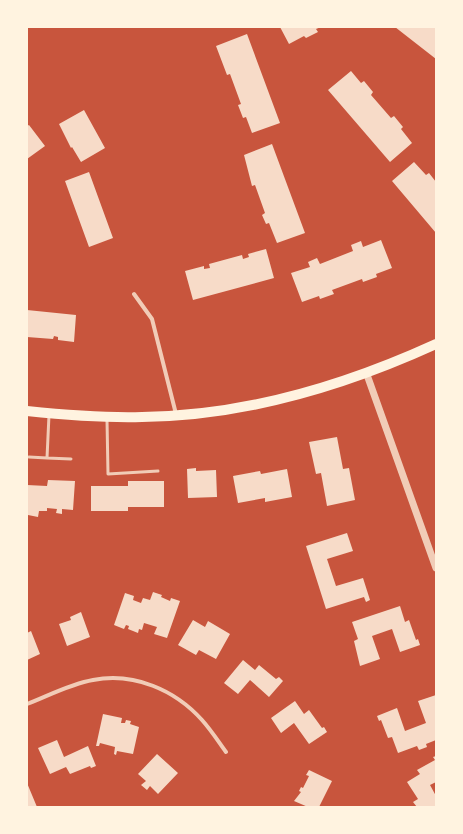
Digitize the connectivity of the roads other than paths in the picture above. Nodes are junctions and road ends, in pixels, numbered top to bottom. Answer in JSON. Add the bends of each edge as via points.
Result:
{"nodes":[{"id":1,"x":134,"y":294,"type":"dead end"},
{"id":2,"x":436,"y":344,"type":"edge"},
{"id":3,"x":366,"y":372,"type":"junction"},
{"id":4,"x":27,"y":411,"type":"edge"},
{"id":5,"x":50,"y":413,"type":"junction"},
{"id":6,"x":176,"y":415,"type":"junction"},
{"id":7,"x":107,"y":416,"type":"junction"},
{"id":8,"x":29,"y":457,"type":"dead end"},
{"id":9,"x":47,"y":458,"type":"junction"},
{"id":10,"x":71,"y":459,"type":"dead end"},
{"id":11,"x":158,"y":471,"type":"dead end"},
{"id":12,"x":436,"y":568,"type":"edge"},
{"id":13,"x":27,"y":704,"type":"edge"},
{"id":14,"x":226,"y":752,"type":"dead end"}],
"edges":[{"from":1,"to":6,"type":"street","via":[[152,319]]},
{"from":2,"to":3,"type":"main road"},
{"from":3,"to":6,"type":"main road","via":[[286,398]]},
{"from":3,"to":12,"type":"street"},
{"from":4,"to":5,"type":"main road"},
{"from":5,"to":7,"type":"main road"},
{"from":5,"to":9,"type":"lane"},
{"from":6,"to":7,"type":"main road","via":[[141,418]]},
{"from":7,"to":11,"type":"lane","via":[[108,474]]},
{"from":8,"to":9,"type":"lane"},
{"from":9,"to":10,"type":"lane"},
{"from":13,"to":14,"type":"street","via":[[93,680],[121,678],[136,681],[157,687],[178,698],[202,720]]}]}
